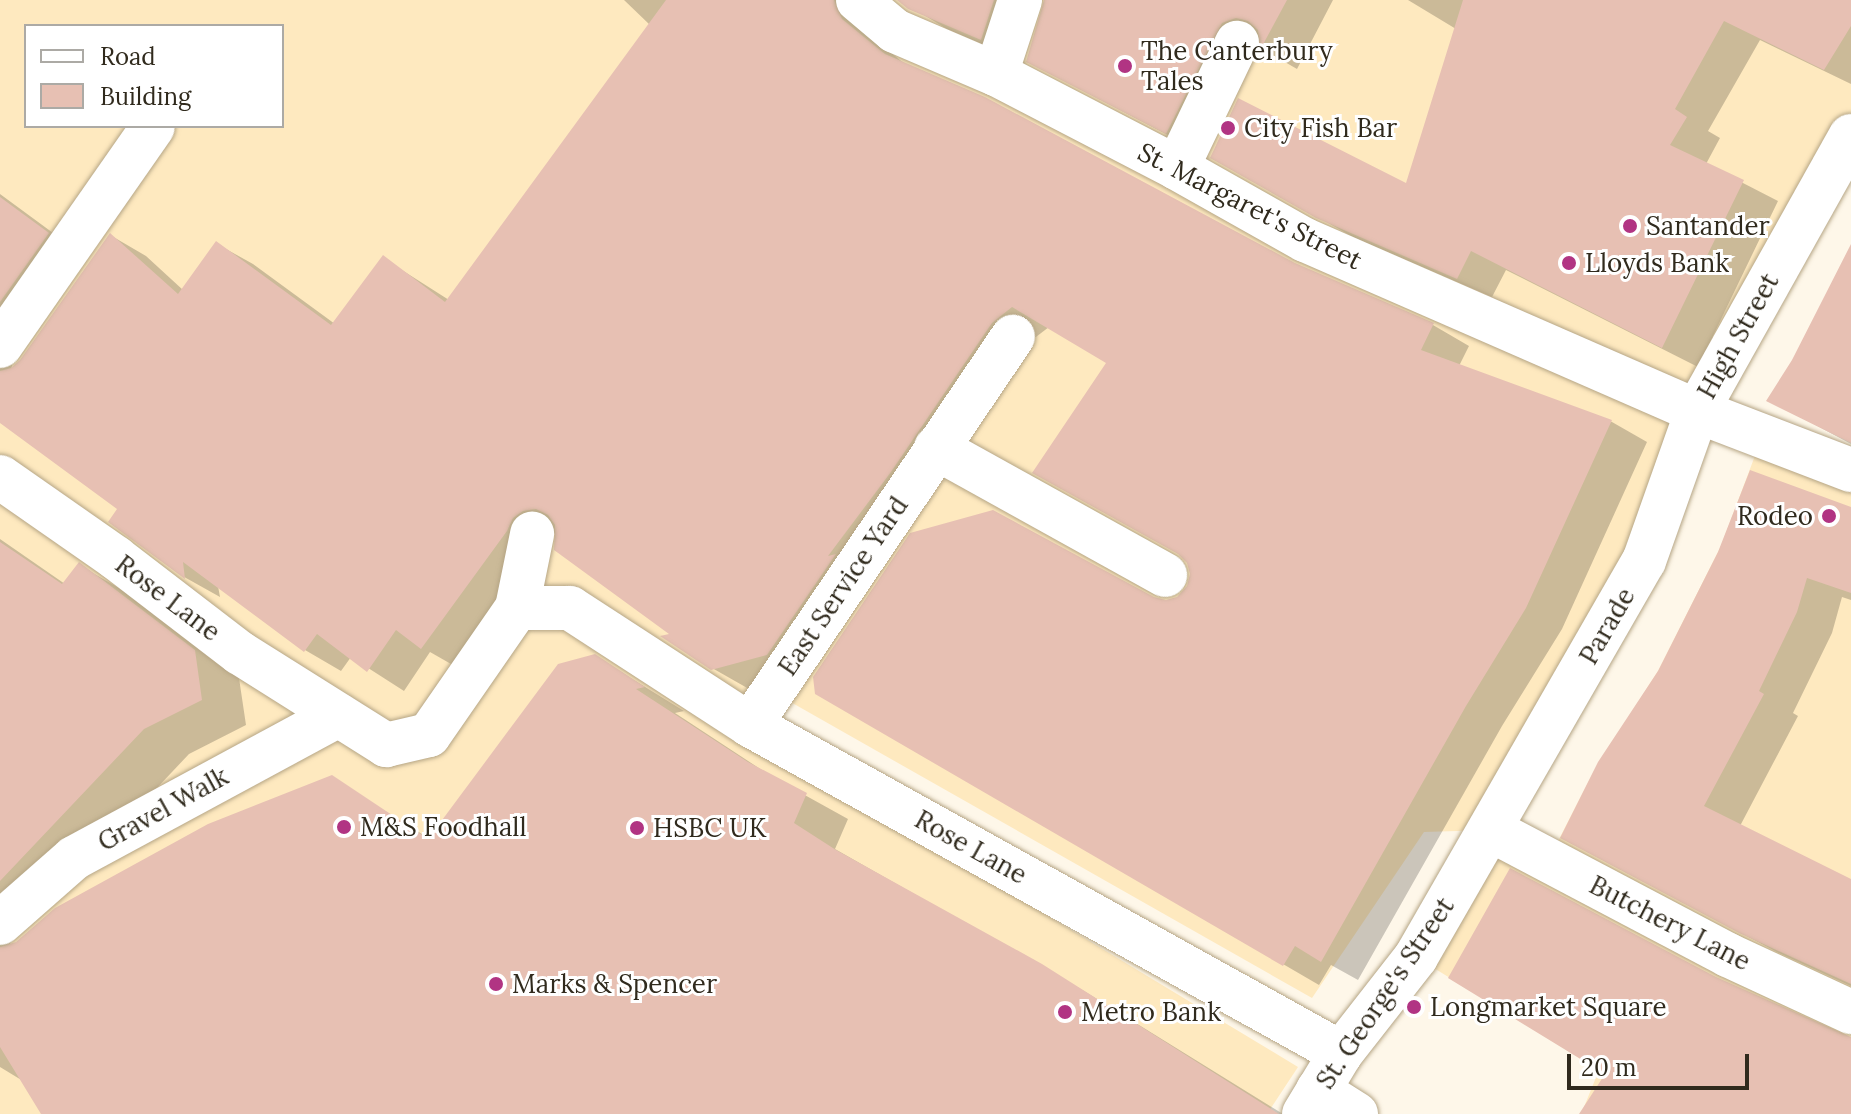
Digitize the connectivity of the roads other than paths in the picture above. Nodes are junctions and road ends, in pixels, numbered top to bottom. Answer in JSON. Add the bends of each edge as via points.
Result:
{"nodes":[{"id":1,"x":858,"y":0,"type":"edge"},
{"id":2,"x":1020,"y":0,"type":"edge"},
{"id":3,"x":1237,"y":43,"type":"dead end"},
{"id":4,"x":996,"y":74,"type":"junction"},
{"id":5,"x":152,"y":128,"type":"edge"},
{"id":6,"x":1851,"y":136,"type":"edge"},
{"id":7,"x":1177,"y":168,"type":"junction"},
{"id":8,"x":1013,"y":337,"type":"dead end"},
{"id":9,"x":0,"y":346,"type":"edge"},
{"id":10,"x":1697,"y":411,"type":"junction"},
{"id":11,"x":936,"y":448,"type":"junction"},
{"id":12,"x":1851,"y":470,"type":"edge"},
{"id":13,"x":0,"y":477,"type":"edge"},
{"id":14,"x":532,"y":534,"type":"dead end"},
{"id":15,"x":1165,"y":575,"type":"dead end"},
{"id":16,"x":517,"y":608,"type":"junction"},
{"id":17,"x":338,"y":715,"type":"junction"},
{"id":18,"x":750,"y":725,"type":"junction"},
{"id":19,"x":1491,"y":830,"type":"junction"},
{"id":20,"x":0,"y":923,"type":"edge"},
{"id":21,"x":1851,"y":1012,"type":"edge"},
{"id":22,"x":1341,"y":1053,"type":"junction"},
{"id":23,"x":1311,"y":1102,"type":"edge"},
{"id":24,"x":1356,"y":1114,"type":"edge"}],
"edges":[{"from":1,"to":4,"type":"street","name":"St. Margaret's Street","via":[[895,31]]},
{"from":2,"to":4,"type":"street"},
{"from":3,"to":7,"type":"street"},
{"from":4,"to":7,"type":"street","name":"St. Margaret's Street"},
{"from":5,"to":9,"type":"street"},
{"from":6,"to":10,"type":"street","name":"High Street"},
{"from":7,"to":10,"type":"street","name":"St. Margaret's Street","via":[[1305,240]]},
{"from":8,"to":11,"type":"street","name":"East Service Yard"},
{"from":10,"to":12,"type":"street","name":"St. Margaret's Street"},
{"from":10,"to":19,"type":"street","name":"Parade","via":[[1644,561]]},
{"from":11,"to":15,"type":"street"},
{"from":11,"to":18,"type":"street","name":"East Service Yard"},
{"from":13,"to":17,"type":"street","name":"Rose Lane","via":[[240,653]]},
{"from":14,"to":16,"type":"street"},
{"from":16,"to":17,"type":"street","name":"Rose Lane","via":[[429,735],[386,745]]},
{"from":16,"to":18,"type":"street","name":"Rose Lane","via":[[570,608]]},
{"from":17,"to":20,"type":"street","name":"Gravel Walk","via":[[74,858]]},
{"from":18,"to":22,"type":"street","name":"Rose Lane"},
{"from":19,"to":21,"type":"street","name":"Butchery Lane","via":[[1728,955]]},
{"from":19,"to":22,"type":"street","name":"St. George's Street","via":[[1416,957]]},
{"from":22,"to":23,"type":"street","name":"St. George's Street"},
{"from":23,"to":24,"type":"street"}]}
